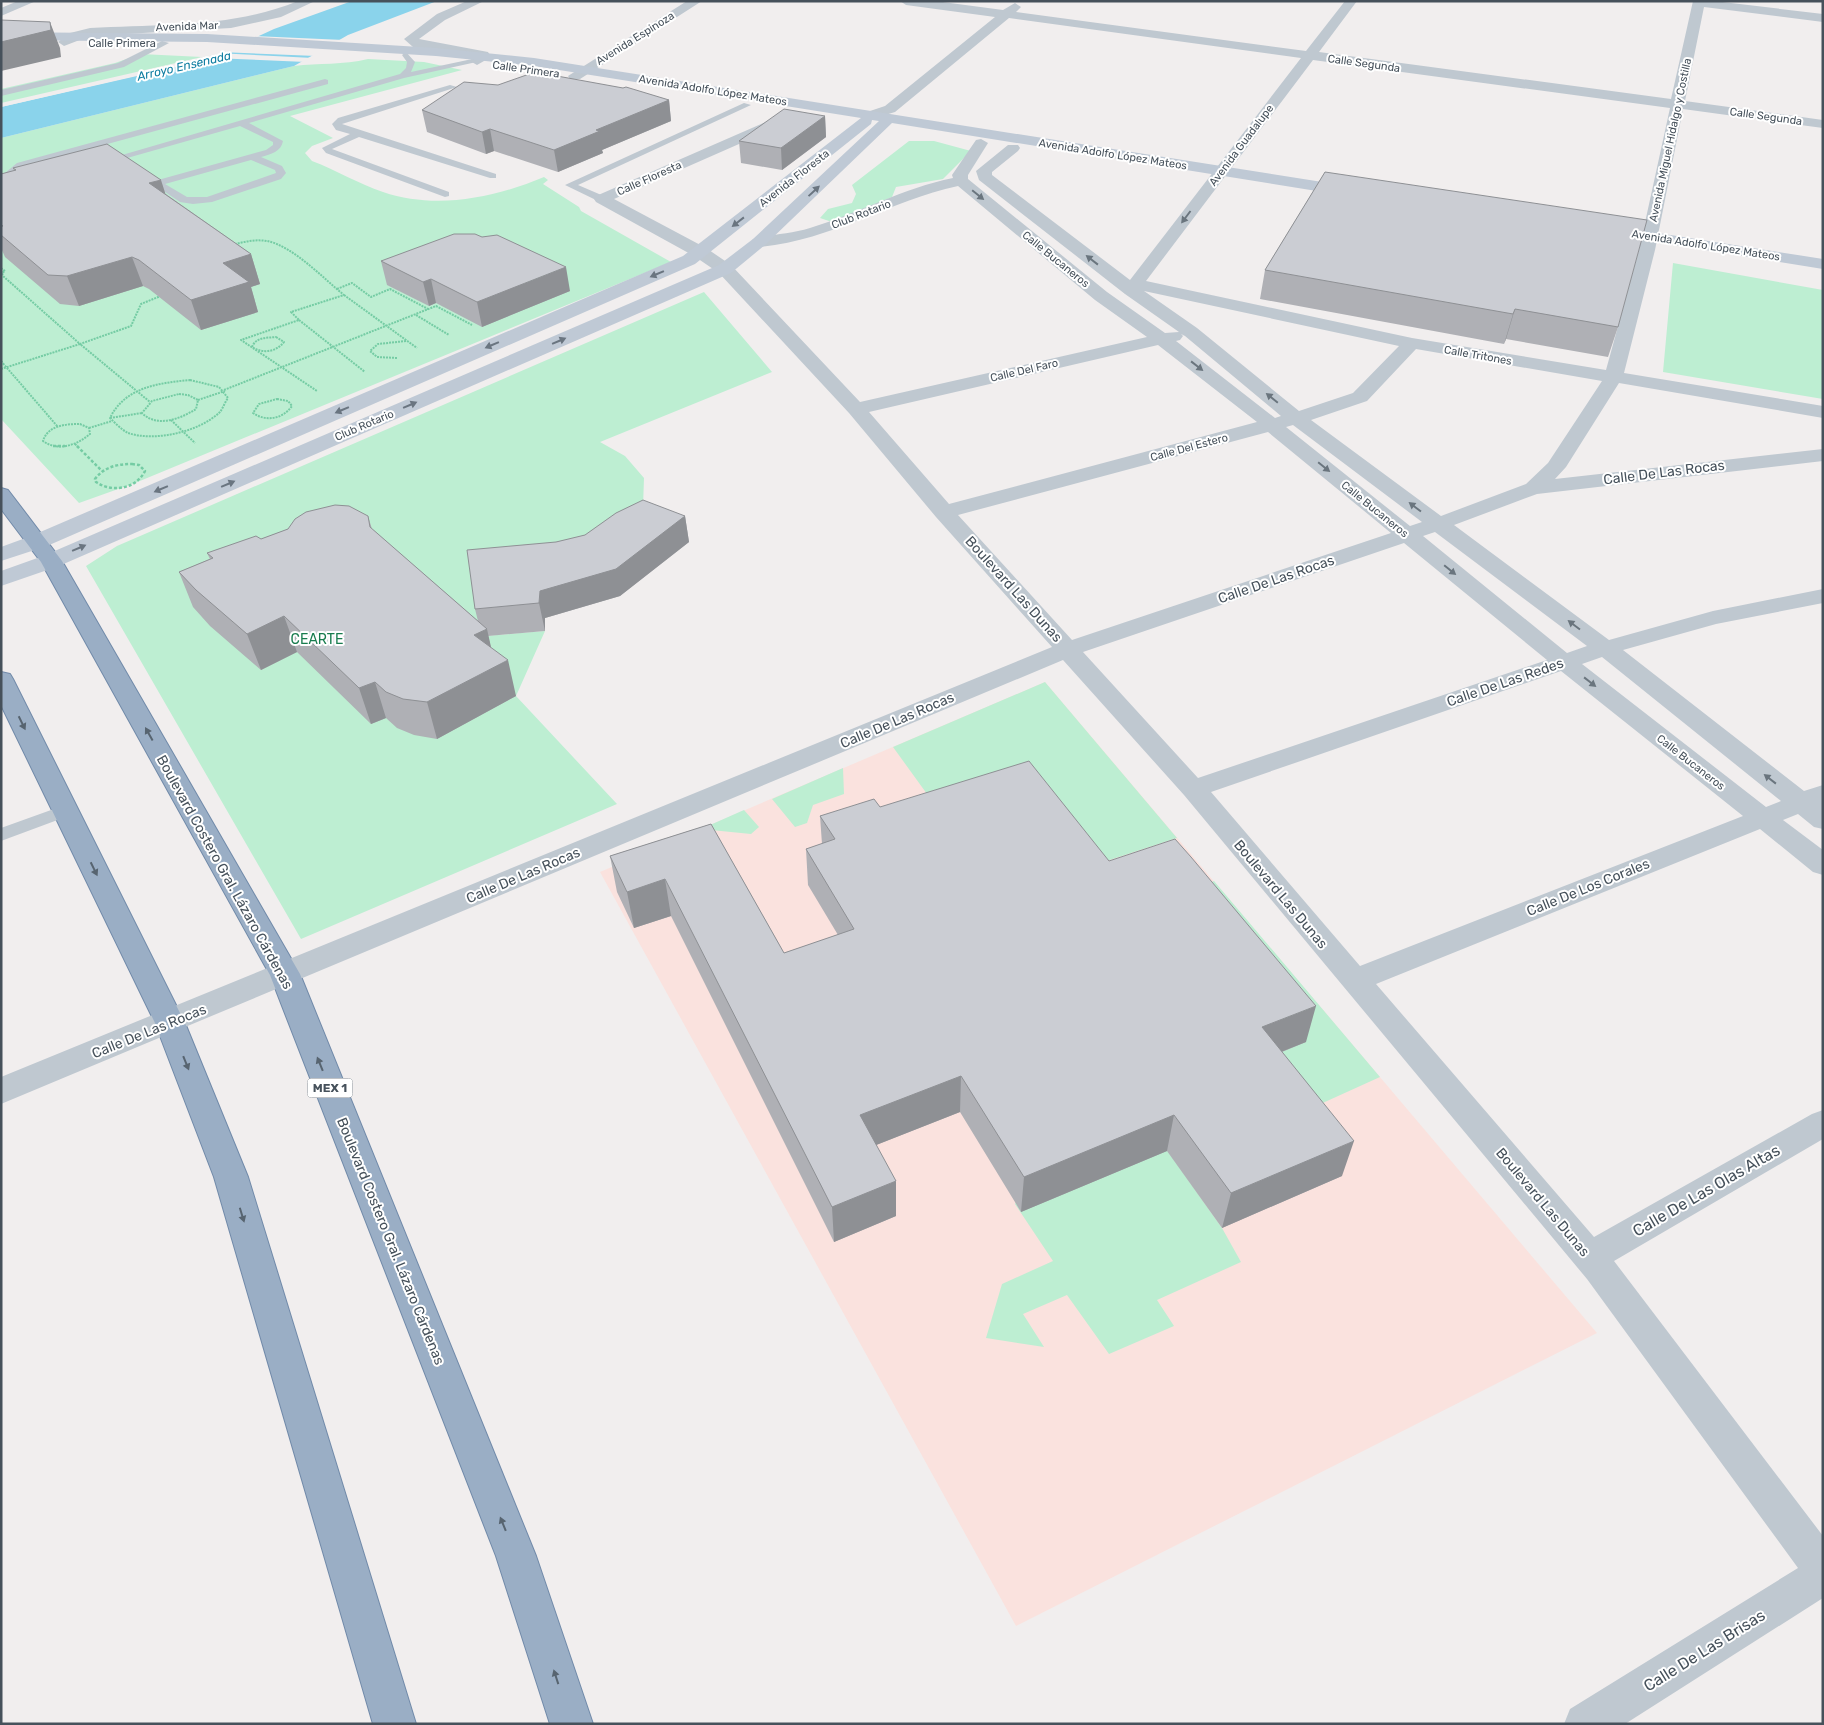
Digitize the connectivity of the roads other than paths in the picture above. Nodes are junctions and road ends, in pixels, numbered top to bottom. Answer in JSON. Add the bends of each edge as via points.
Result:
{"nodes":[{"id":1,"x":30,"y":1,"type":"edge"},
{"id":2,"x":309,"y":1,"type":"edge"},
{"id":3,"x":478,"y":1,"type":"edge"},
{"id":4,"x":696,"y":1,"type":"edge"},
{"id":5,"x":908,"y":1,"type":"edge"},
{"id":6,"x":1022,"y":1,"type":"edge"},
{"id":7,"x":1351,"y":1,"type":"edge"},
{"id":8,"x":1699,"y":2,"type":"edge"},
{"id":9,"x":1,"y":12,"type":"edge"},
{"id":10,"x":1006,"y":15,"type":"junction"},
{"id":11,"x":1823,"y":18,"type":"edge"},
{"id":12,"x":1,"y":36,"type":"edge"},
{"id":13,"x":69,"y":39,"type":"junction"},
{"id":14,"x":204,"y":41,"type":"junction"},
{"id":15,"x":165,"y":43,"type":"junction"},
{"id":16,"x":406,"y":48,"type":"junction"},
{"id":17,"x":1310,"y":55,"type":"junction"},
{"id":18,"x":480,"y":59,"type":"junction"},
{"id":19,"x":580,"y":73,"type":"junction"},
{"id":20,"x":402,"y":76,"type":"junction"},
{"id":21,"x":325,"y":82,"type":"dead end"},
{"id":22,"x":364,"y":87,"type":"junction"},
{"id":23,"x":452,"y":87,"type":"edge"},
{"id":24,"x":1,"y":93,"type":"edge"},
{"id":25,"x":747,"y":105,"type":"junction"},
{"id":26,"x":1678,"y":105,"type":"junction"},
{"id":27,"x":388,"y":106,"type":"junction"},
{"id":28,"x":797,"y":113,"type":"junction"},
{"id":29,"x":206,"y":114,"type":"junction"},
{"id":30,"x":879,"y":118,"type":"junction"},
{"id":31,"x":240,"y":122,"type":"junction"},
{"id":32,"x":1823,"y":124,"type":"edge"},
{"id":33,"x":229,"y":125,"type":"junction"},
{"id":34,"x":358,"y":134,"type":"junction"},
{"id":35,"x":981,"y":143,"type":"junction"},
{"id":36,"x":1013,"y":148,"type":"junction"},
{"id":37,"x":253,"y":157,"type":"junction"},
{"id":38,"x":117,"y":158,"type":"junction"},
{"id":39,"x":90,"y":166,"type":"edge"},
{"id":40,"x":1218,"y":175,"type":"junction"},
{"id":41,"x":493,"y":176,"type":"dead end"},
{"id":42,"x":38,"y":180,"type":"edge"},
{"id":43,"x":961,"y":181,"type":"junction"},
{"id":44,"x":157,"y":183,"type":"junction"},
{"id":45,"x":446,"y":194,"type":"dead end"},
{"id":46,"x":1363,"y":198,"type":"edge"},
{"id":47,"x":602,"y":199,"type":"junction"},
{"id":48,"x":790,"y":213,"type":"junction"},
{"id":49,"x":828,"y":227,"type":"junction"},
{"id":50,"x":1589,"y":227,"type":"edge"},
{"id":51,"x":759,"y":242,"type":"junction"},
{"id":52,"x":1597,"y":242,"type":"edge"},
{"id":53,"x":1649,"y":243,"type":"junction"},
{"id":54,"x":700,"y":252,"type":"junction"},
{"id":55,"x":1823,"y":264,"type":"edge"},
{"id":56,"x":725,"y":269,"type":"junction"},
{"id":57,"x":1823,"y":277,"type":"edge"},
{"id":58,"x":1133,"y":287,"type":"junction"},
{"id":59,"x":1101,"y":296,"type":"junction"},
{"id":60,"x":1191,"y":332,"type":"junction"},
{"id":61,"x":1162,"y":338,"type":"junction"},
{"id":62,"x":1412,"y":343,"type":"junction"},
{"id":63,"x":1613,"y":378,"type":"junction"},
{"id":64,"x":856,"y":409,"type":"junction"},
{"id":65,"x":1823,"y":412,"type":"edge"},
{"id":66,"x":1296,"y":418,"type":"junction"},
{"id":67,"x":1271,"y":424,"type":"junction"},
{"id":68,"x":1823,"y":455,"type":"edge"},
{"id":69,"x":1533,"y":488,"type":"junction"},
{"id":70,"x":1,"y":494,"type":"edge"},
{"id":71,"x":944,"y":512,"type":"junction"},
{"id":72,"x":1438,"y":524,"type":"junction"},
{"id":73,"x":1407,"y":535,"type":"junction"},
{"id":74,"x":45,"y":551,"type":"junction"},
{"id":75,"x":1,"y":554,"type":"edge"},
{"id":76,"x":1,"y":579,"type":"edge"},
{"id":77,"x":1823,"y":596,"type":"edge"},
{"id":78,"x":1605,"y":648,"type":"junction"},
{"id":79,"x":1068,"y":649,"type":"junction"},
{"id":80,"x":1564,"y":662,"type":"junction"},
{"id":81,"x":1,"y":679,"type":"edge"},
{"id":82,"x":1193,"y":789,"type":"junction"},
{"id":83,"x":1811,"y":798,"type":"edge"},
{"id":84,"x":65,"y":811,"type":"junction"},
{"id":85,"x":1762,"y":818,"type":"junction"},
{"id":86,"x":1823,"y":820,"type":"edge"},
{"id":87,"x":1,"y":835,"type":"edge"},
{"id":88,"x":1823,"y":865,"type":"edge"},
{"id":89,"x":285,"y":974,"type":"junction"},
{"id":90,"x":1354,"y":981,"type":"junction"},
{"id":91,"x":170,"y":1022,"type":"junction"},
{"id":92,"x":1,"y":1091,"type":"edge"},
{"id":93,"x":1823,"y":1123,"type":"edge"},
{"id":94,"x":1590,"y":1257,"type":"junction"},
{"id":95,"x":1823,"y":1569,"type":"edge"},
{"id":96,"x":1823,"y":1575,"type":"edge"},
{"id":97,"x":395,"y":1724,"type":"edge"},
{"id":98,"x":572,"y":1724,"type":"edge"},
{"id":99,"x":1585,"y":1724,"type":"edge"}],
"edges":[{"from":1,"to":9,"type":"street"},
{"from":2,"to":13,"type":"street","name":"Avenida Mar","via":[[277,14],[231,24],[131,28]]},
{"from":3,"to":16,"type":"street","via":[[441,17]]},
{"from":4,"to":19,"type":"street","name":"Avenida Espinoza"},
{"from":5,"to":10,"type":"street","name":"Calle Segunda"},
{"from":6,"to":10,"type":"street","name":"Avenida Floresta"},
{"from":7,"to":17,"type":"street","name":"Avenida Guadalupe"},
{"from":8,"to":11,"type":"street"},
{"from":8,"to":26,"type":"street","name":"Avenida Miguel Hidalgo y Costilla"},
{"from":10,"to":17,"type":"street","name":"Calle Segunda"},
{"from":10,"to":30,"type":"street","name":"Avenida Floresta"},
{"from":12,"to":13,"type":"main road","name":"Calle Primera"},
{"from":13,"to":14,"type":"main road","name":"Calle Primera"},
{"from":13,"to":15,"type":"main road","name":"Calle Primera"},
{"from":14,"to":15,"type":"main road","name":"Calle Primera"},
{"from":14,"to":16,"type":"main road","name":"Calle Primera","via":[[377,51]]},
{"from":15,"to":24,"type":"lane","via":[[121,64]]},
{"from":16,"to":18,"type":"main road","name":"Calle Primera"},
{"from":16,"to":20,"type":"lane","via":[[412,62]]},
{"from":17,"to":26,"type":"street","name":"Calle Segunda"},
{"from":17,"to":40,"type":"street","name":"Avenida Guadalupe"},
{"from":18,"to":19,"type":"main road","name":"Calle Primera"},
{"from":18,"to":20,"type":"lane"},
{"from":19,"to":25,"type":"main road","name":"Avenida Adolfo López Mateos"},
{"from":19,"to":30,"type":"main road","name":"Avenida Adolfo López Mateos"},
{"from":20,"to":22,"type":"lane"},
{"from":21,"to":29,"type":"lane"},
{"from":22,"to":27,"type":"lane"},
{"from":22,"to":31,"type":"lane"},
{"from":23,"to":27,"type":"lane"},
{"from":25,"to":28,"type":"main road","name":"Avenida Adolfo López Mateos"},
{"from":25,"to":47,"type":"lane","via":[[570,185]]},
{"from":26,"to":32,"type":"street","name":"Calle Segunda"},
{"from":26,"to":53,"type":"street","name":"Avenida Miguel Hidalgo y Costilla"},
{"from":27,"to":34,"type":"lane","via":[[341,120],[338,124],[339,128]]},
{"from":28,"to":30,"type":"main road","name":"Avenida Adolfo López Mateos"},
{"from":28,"to":47,"type":"street","name":"Calle Floresta"},
{"from":29,"to":33,"type":"lane"},
{"from":29,"to":42,"type":"lane","via":[[20,165],[10,173],[25,180]]},
{"from":30,"to":35,"type":"main road","name":"Avenida Adolfo López Mateos"},
{"from":30,"to":40,"type":"main road","name":"Avenida Adolfo López Mateos"},
{"from":48,"to":30,"type":"main road","name":"Avenida Floresta","one_way":true},
{"from":30,"to":54,"type":"main road","name":"Avenida Floresta","one_way":true},
{"from":31,"to":33,"type":"lane"},
{"from":31,"to":37,"type":"lane","via":[[278,141],[269,152]]},
{"from":33,"to":38,"type":"lane"},
{"from":34,"to":41,"type":"lane"},
{"from":34,"to":45,"type":"lane","via":[[332,144],[329,151]]},
{"from":35,"to":36,"type":"main road","name":"Avenida Adolfo López Mateos"},
{"from":35,"to":43,"type":"street","via":[[960,175]]},
{"from":36,"to":40,"type":"main road","name":"Avenida Adolfo López Mateos"},
{"from":58,"to":36,"type":"street","name":"Calle Bucaneros","one_way":true,"via":[[984,177],[984,171]]},
{"from":37,"to":44,"type":"lane"},
{"from":37,"to":44,"type":"lane","via":[[279,168],[281,173],[278,177],[208,200],[184,200]]},
{"from":38,"to":39,"type":"lane"},
{"from":38,"to":44,"type":"lane"},
{"from":40,"to":46,"type":"main road","name":"Avenida Adolfo López Mateos"},
{"from":40,"to":58,"type":"street","name":"Avenida Guadalupe","one_way":true},
{"from":43,"to":49,"type":"street","name":"Club Rotario","via":[[938,184]]},
{"from":43,"to":59,"type":"street","name":"Calle Bucaneros","one_way":true},
{"from":47,"to":54,"type":"street","name":"Calle Floresta"},
{"from":48,"to":49,"type":"street"},
{"from":48,"to":51,"type":"main road","name":"Avenida Floresta"},
{"from":49,"to":51,"type":"street","name":"Club Rotario","via":[[793,238]]},
{"from":50,"to":53,"type":"main road","name":"Avenida Adolfo López Mateos"},
{"from":51,"to":56,"type":"main road","name":"Avenida Floresta"},
{"from":52,"to":53,"type":"main road","name":"Avenida Adolfo López Mateos"},
{"from":53,"to":55,"type":"main road","name":"Avenida Adolfo López Mateos"},
{"from":53,"to":57,"type":"main road","name":"Avenida Adolfo López Mateos"},
{"from":53,"to":63,"type":"street","name":"Avenida Miguel Hidalgo y Costilla"},
{"from":54,"to":56,"type":"street","name":"Boulevard Las Dunas"},
{"from":54,"to":74,"type":"main road","name":"Club Rotario","one_way":true,"via":[[680,264]]},
{"from":56,"to":64,"type":"street","name":"Boulevard Las Dunas"},
{"from":74,"to":56,"type":"main road","name":"Club Rotario","one_way":true},
{"from":58,"to":59,"type":"street"},
{"from":58,"to":60,"type":"street","name":"Calle Bucaneros"},
{"from":58,"to":62,"type":"street","name":"Calle Tritones"},
{"from":59,"to":61,"type":"street","name":"Calle Bucaneros"},
{"from":60,"to":61,"type":"street","name":"Calle Del Faro"},
{"from":66,"to":60,"type":"street","name":"Calle Bucaneros","one_way":true},
{"from":61,"to":64,"type":"street","name":"Calle Del Faro"},
{"from":61,"to":67,"type":"street","name":"Calle Bucaneros","one_way":true},
{"from":62,"to":63,"type":"street","name":"Calle Tritones"},
{"from":62,"to":66,"type":"street","name":"Calle Del Estero","via":[[1360,397]]},
{"from":63,"to":65,"type":"street","name":"Calle Tritones"},
{"from":63,"to":69,"type":"street","name":"Avenida Miguel Hidalgo y Costilla","via":[[1556,467]]},
{"from":64,"to":71,"type":"street","name":"Boulevard Las Dunas"},
{"from":66,"to":67,"type":"street","name":"Calle Del Estero"},
{"from":72,"to":66,"type":"street","name":"Calle Bucaneros","one_way":true},
{"from":67,"to":71,"type":"street","name":"Calle Del Estero"},
{"from":67,"to":73,"type":"street","name":"Calle Bucaneros","one_way":true},
{"from":68,"to":69,"type":"street","name":"Calle De Las Rocas"},
{"from":69,"to":72,"type":"street","name":"Calle De Las Rocas"},
{"from":70,"to":74,"type":"highway","name":"Boulevard Costero Gral. Lázaro Cárdenas","number":"MEX 1"},
{"from":71,"to":79,"type":"street","name":"Boulevard Las Dunas"},
{"from":72,"to":73,"type":"street","name":"Calle De Las Rocas"},
{"from":78,"to":72,"type":"street","name":"Calle Bucaneros","one_way":true},
{"from":73,"to":79,"type":"street","name":"Calle De Las Rocas"},
{"from":73,"to":80,"type":"street","name":"Calle Bucaneros","one_way":true},
{"from":74,"to":75,"type":"main road","name":"Club Rotario"},
{"from":74,"to":76,"type":"main road","name":"Club Rotario"},
{"from":89,"to":74,"type":"highway","name":"Boulevard Costero Gral. Lázaro Cárdenas","number":"MEX 1","one_way":true},
{"from":77,"to":78,"type":"street","name":"Calle De Las Redes","via":[[1713,618]]},
{"from":78,"to":80,"type":"street","name":"Calle De Las Redes"},
{"from":83,"to":78,"type":"street","name":"Calle Bucaneros","one_way":true},
{"from":79,"to":82,"type":"street","name":"Boulevard Las Dunas"},
{"from":79,"to":89,"type":"street","name":"Calle De Las Rocas"},
{"from":80,"to":82,"type":"street","name":"Calle De Las Redes"},
{"from":80,"to":85,"type":"street","name":"Calle Bucaneros","one_way":true},
{"from":81,"to":84,"type":"highway","one_way":true},
{"from":82,"to":90,"type":"street","name":"Boulevard Las Dunas"},
{"from":83,"to":85,"type":"street","name":"Calle De Los Corales"},
{"from":83,"to":86,"type":"street","name":"Calle Bucaneros"},
{"from":84,"to":87,"type":"lane"},
{"from":84,"to":91,"type":"highway","one_way":true},
{"from":85,"to":88,"type":"street","name":"Calle Bucaneros"},
{"from":85,"to":90,"type":"street","name":"Calle De Los Corales"},
{"from":89,"to":91,"type":"street","name":"Calle De Las Rocas"},
{"from":98,"to":89,"type":"highway","name":"Boulevard Costero Gral. Lázaro Cárdenas","number":"MEX 1","one_way":true,"via":[[516,1556]]},
{"from":90,"to":94,"type":"street","name":"Boulevard Las Dunas"},
{"from":91,"to":92,"type":"street","name":"Calle De Las Rocas"},
{"from":91,"to":97,"type":"highway","one_way":true,"via":[[231,1177]]},
{"from":93,"to":94,"type":"street","name":"Calle De Las Olas Altas"},
{"from":94,"to":95,"type":"street","name":"Boulevard Las Dunas"},
{"from":96,"to":99,"type":"street","name":"Calle De Las Brisas"}]}
